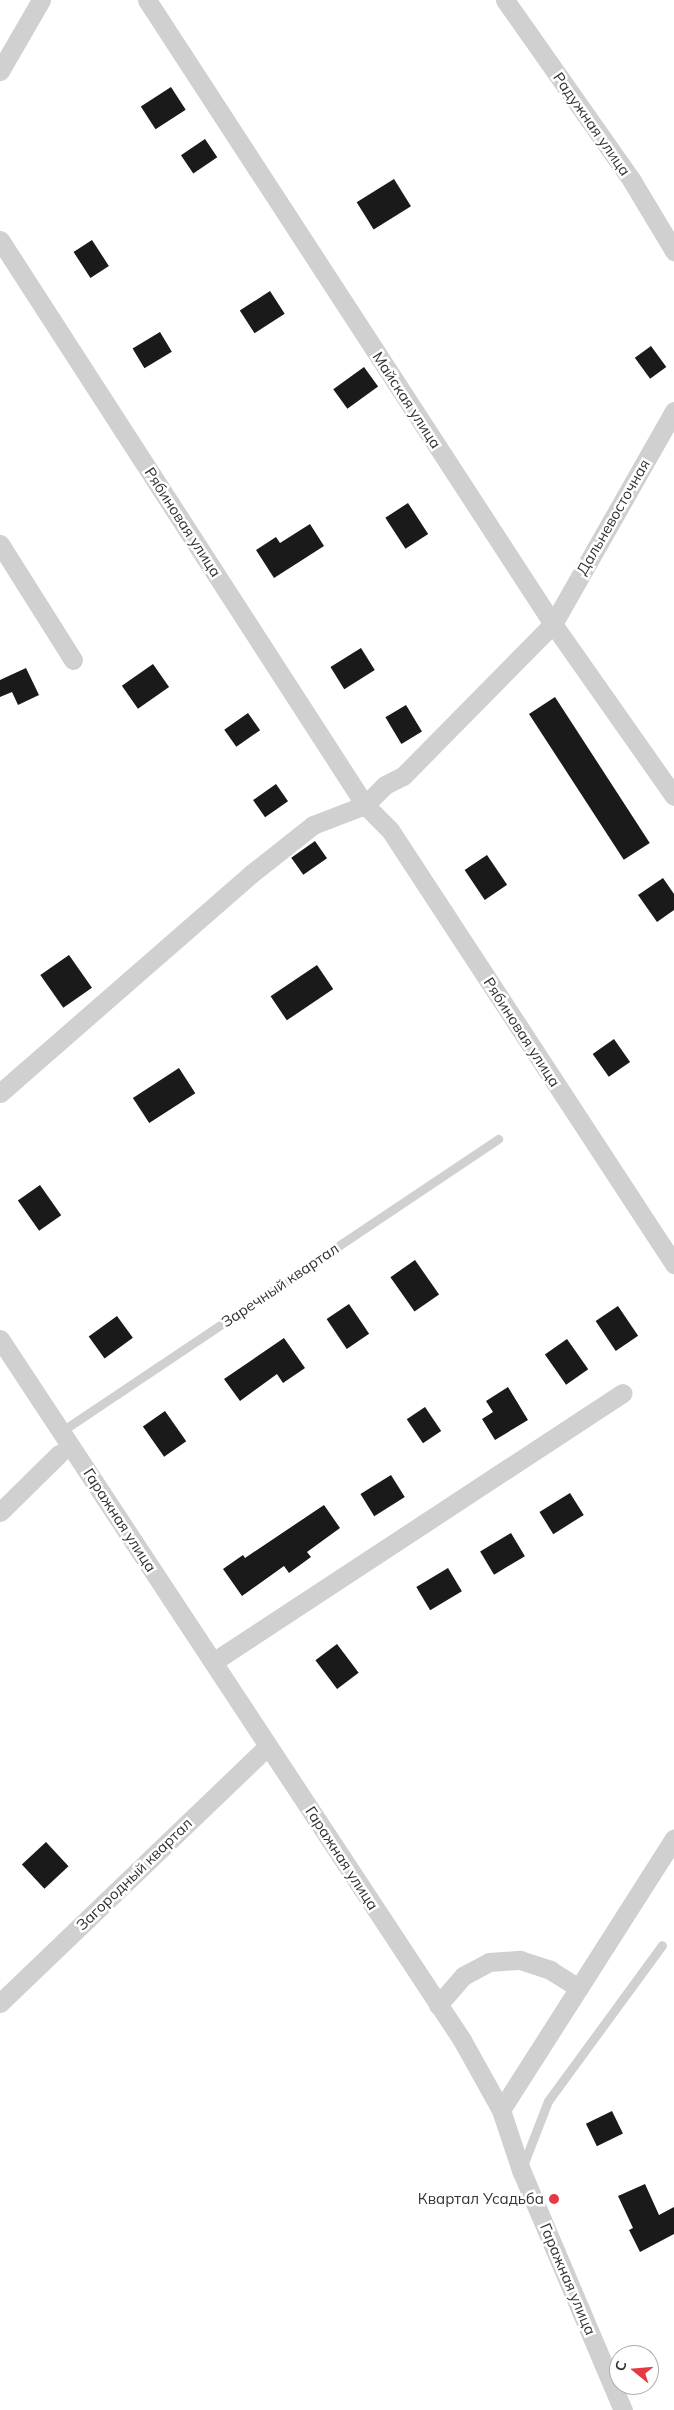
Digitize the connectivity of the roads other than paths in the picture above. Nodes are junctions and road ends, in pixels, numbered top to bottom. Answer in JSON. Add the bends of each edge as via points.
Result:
{"nodes":[{"id":1,"x":42,"y":0,"type":"edge"},
{"id":2,"x":147,"y":0,"type":"edge"},
{"id":3,"x":505,"y":0,"type":"edge"},
{"id":4,"x":0,"y":71,"type":"edge"},
{"id":5,"x":0,"y":240,"type":"edge"},
{"id":6,"x":674,"y":251,"type":"edge"},
{"id":7,"x":674,"y":411,"type":"edge"},
{"id":8,"x":0,"y":544,"type":"edge"},
{"id":9,"x":553,"y":624,"type":"junction"},
{"id":10,"x":73,"y":660,"type":"dead end"},
{"id":11,"x":674,"y":796,"type":"edge"},
{"id":12,"x":365,"y":804,"type":"junction"},
{"id":13,"x":0,"y":1094,"type":"edge"},
{"id":14,"x":498,"y":1139,"type":"dead end"},
{"id":15,"x":674,"y":1264,"type":"edge"},
{"id":16,"x":0,"y":1339,"type":"edge"},
{"id":17,"x":622,"y":1393,"type":"dead end"},
{"id":18,"x":62,"y":1431,"type":"junction"},
{"id":19,"x":60,"y":1454,"type":"dead end"},
{"id":20,"x":0,"y":1512,"type":"edge"},
{"id":21,"x":213,"y":1662,"type":"junction"},
{"id":22,"x":268,"y":1746,"type":"junction"},
{"id":23,"x":674,"y":1838,"type":"edge"},
{"id":24,"x":662,"y":1945,"type":"dead end"},
{"id":25,"x":579,"y":1988,"type":"junction"},
{"id":26,"x":0,"y":2003,"type":"edge"},
{"id":27,"x":438,"y":2005,"type":"junction"},
{"id":28,"x":501,"y":2110,"type":"junction"},
{"id":29,"x":521,"y":2170,"type":"junction"},
{"id":30,"x":624,"y":2410,"type":"edge"}],
"edges":[{"from":1,"to":4,"type":"street"},
{"from":2,"to":9,"type":"street","name":"Майская улица"},
{"from":3,"to":6,"type":"street","name":"Радужная улица","via":[[632,181]]},
{"from":5,"to":12,"type":"street","name":"Рябиновая улица"},
{"from":7,"to":9,"type":"street","name":"Дальневосточная"},
{"from":8,"to":10,"type":"street"},
{"from":9,"to":11,"type":"street","name":"Майская улица"},
{"from":9,"to":12,"type":"street","via":[[403,776],[385,785]]},
{"from":12,"to":13,"type":"street","via":[[313,825],[251,874]]},
{"from":12,"to":15,"type":"street","name":"Рябиновая улица","via":[[390,830]]},
{"from":14,"to":18,"type":"lane","name":"Заречный квартал"},
{"from":16,"to":18,"type":"street","name":"Гаражная улица"},
{"from":17,"to":21,"type":"street"},
{"from":18,"to":21,"type":"street","name":"Гаражная улица"},
{"from":19,"to":20,"type":"street"},
{"from":21,"to":22,"type":"street","name":"Гаражная улица"},
{"from":22,"to":26,"type":"street","name":"Загородный квартал"},
{"from":22,"to":27,"type":"street","name":"Гаражная улица"},
{"from":23,"to":25,"type":"street"},
{"from":24,"to":29,"type":"lane","via":[[548,2101]]},
{"from":25,"to":27,"type":"street","via":[[550,1970],[520,1960],[489,1962],[463,1976]]},
{"from":25,"to":28,"type":"street"},
{"from":27,"to":28,"type":"street","name":"Гаражная улица","via":[[462,2040]]},
{"from":28,"to":29,"type":"street","name":"Гаражная улица"},
{"from":29,"to":30,"type":"street","name":"Гаражная улица"}]}
